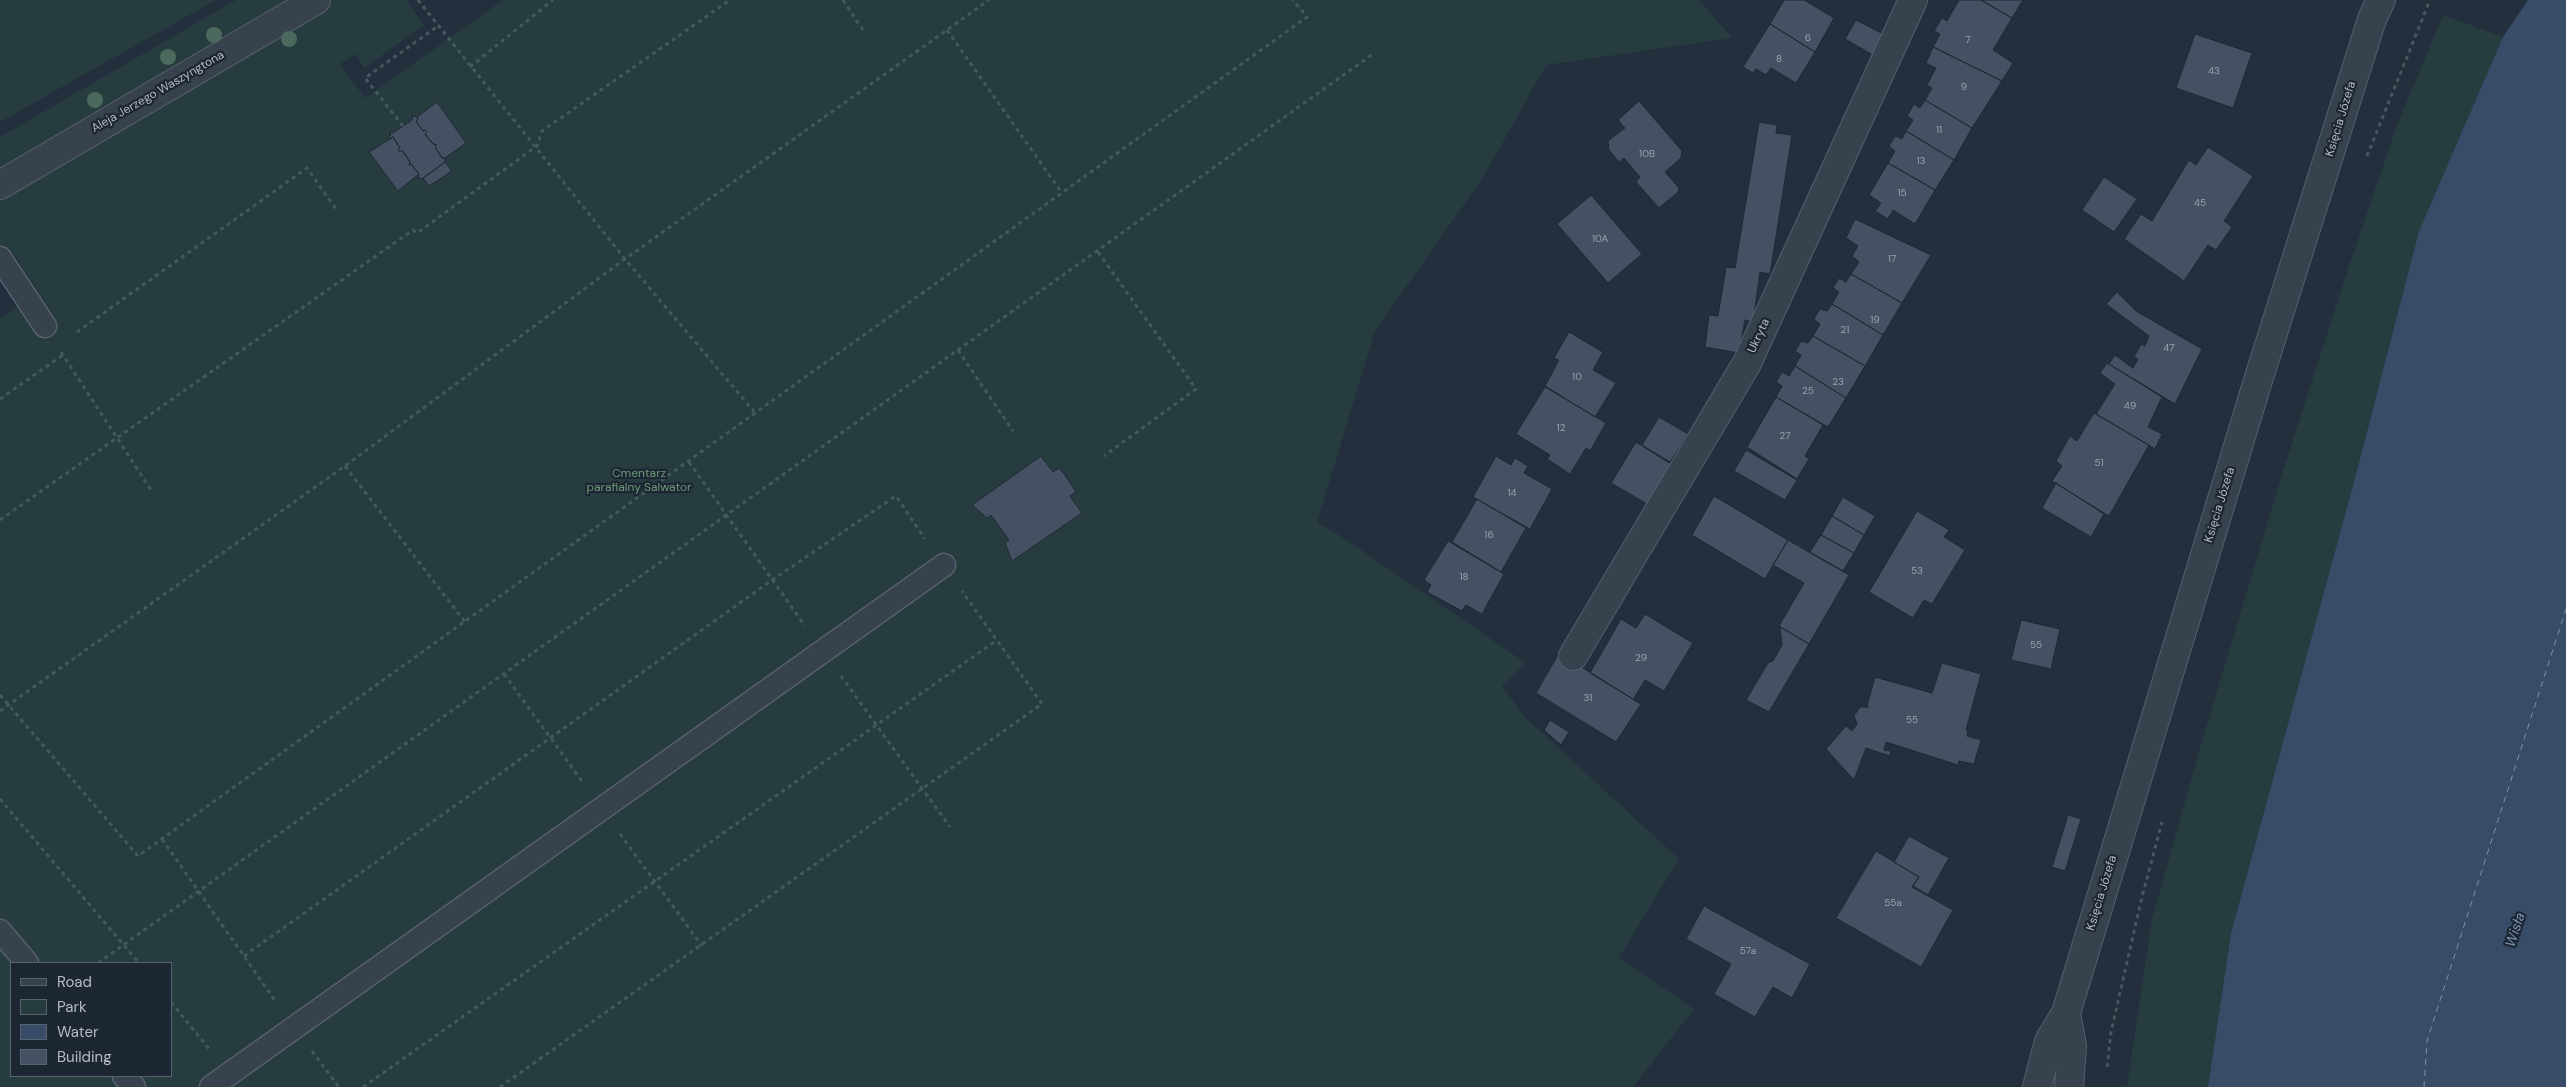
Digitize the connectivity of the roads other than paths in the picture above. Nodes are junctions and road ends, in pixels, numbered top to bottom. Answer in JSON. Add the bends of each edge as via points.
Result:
{"nodes":[{"id":1,"x":316,"y":0,"type":"edge"},
{"id":2,"x":1913,"y":0,"type":"edge"},
{"id":3,"x":2381,"y":0,"type":"edge"},
{"id":4,"x":0,"y":185,"type":"edge"},
{"id":5,"x":3,"y":271,"type":"edge"},
{"id":6,"x":45,"y":326,"type":"road end"},
{"id":7,"x":944,"y":565,"type":"dead end"},
{"id":8,"x":1574,"y":656,"type":"dead end"},
{"id":9,"x":0,"y":931,"type":"edge"},
{"id":10,"x":26,"y":962,"type":"edge"},
{"id":11,"x":2066,"y":1013,"type":"junction"},
{"id":12,"x":125,"y":1077,"type":"edge"},
{"id":13,"x":220,"y":1081,"type":"edge"},
{"id":14,"x":134,"y":1087,"type":"edge"},
{"id":15,"x":2037,"y":1087,"type":"edge"},
{"id":16,"x":2069,"y":1087,"type":"edge"}],
"edges":[{"from":1,"to":4,"type":"street","name":"Aleja Jerzego Waszyngtona"},
{"from":2,"to":8,"type":"street","name":"Ukryta","via":[[1747,362]]},
{"from":3,"to":11,"type":"street","name":"Księcia Józefa","via":[[2372,19],[2259,377]]},
{"from":5,"to":6,"type":"lane"},
{"from":7,"to":13,"type":"lane"},
{"from":9,"to":10,"type":"lane"},
{"from":11,"to":15,"type":"street","name":"Księcia Józefa","via":[[2049,1041]]},
{"from":11,"to":16,"type":"street","name":"Księcia Józefa","via":[[2072,1046]]},
{"from":12,"to":14,"type":"lane"}]}
